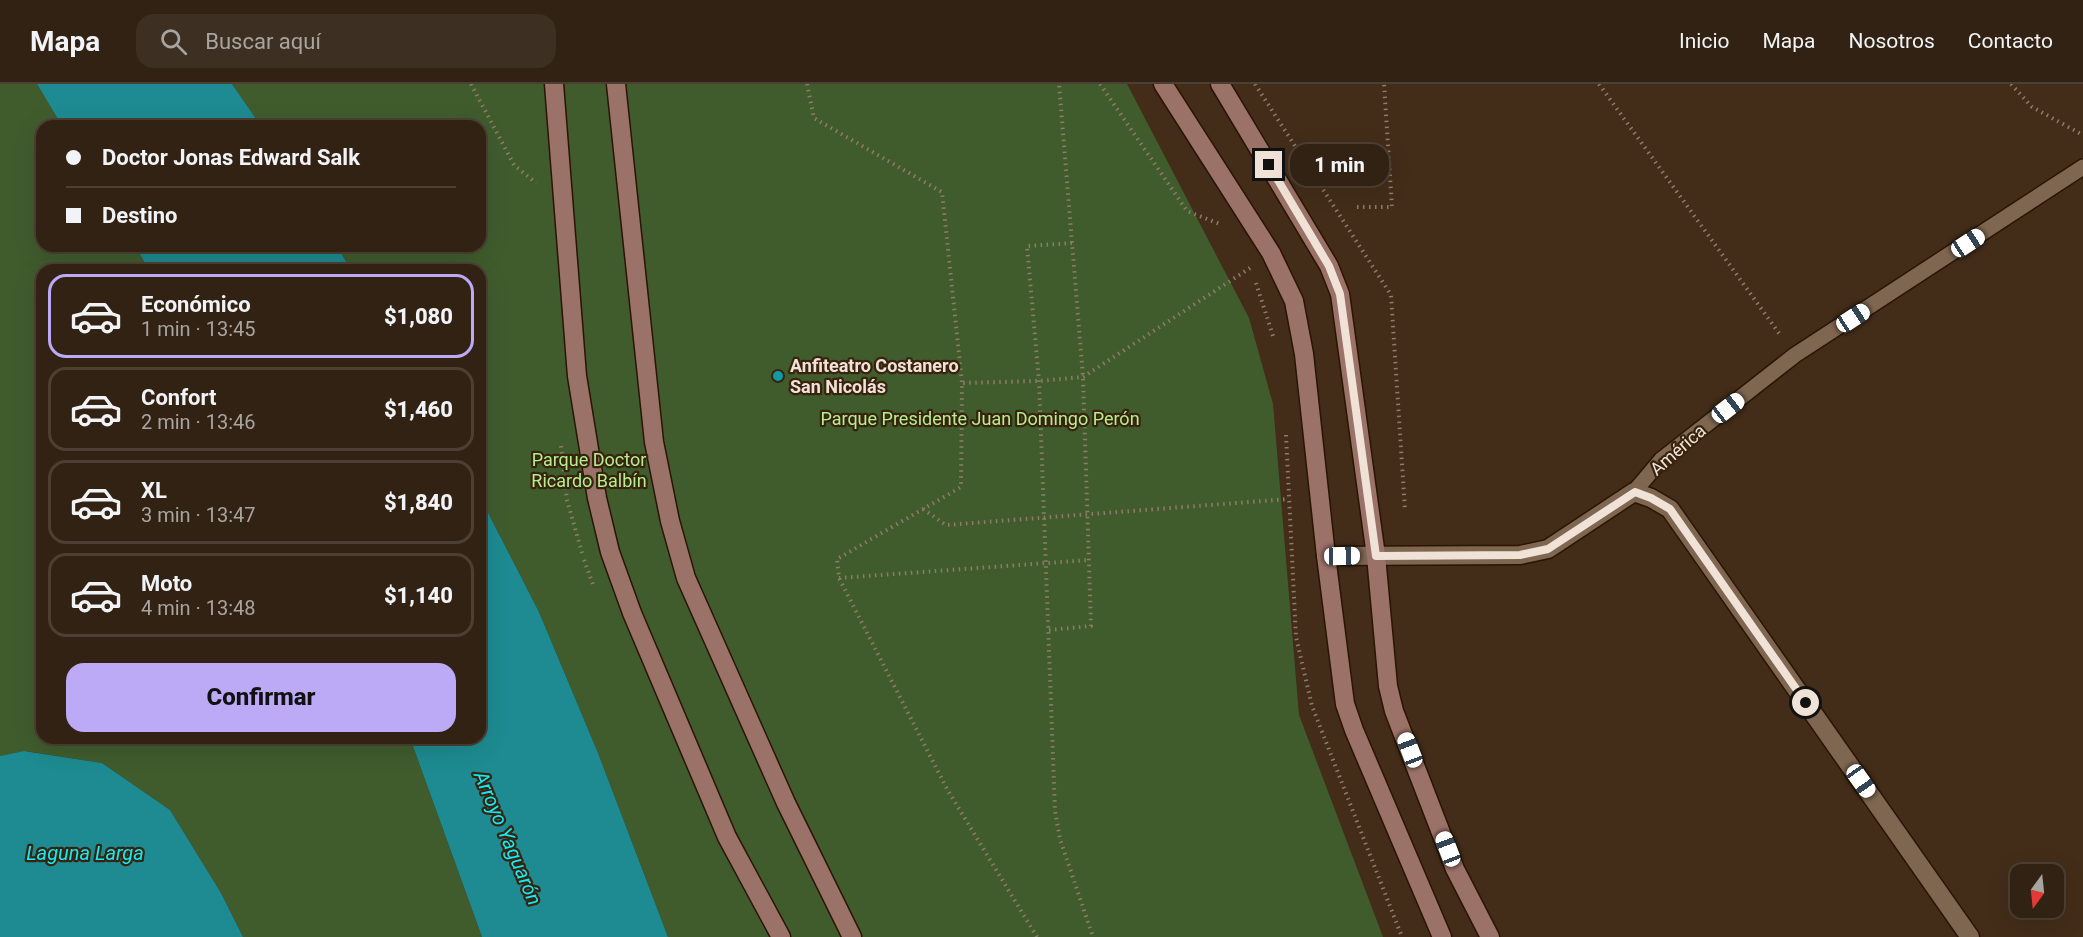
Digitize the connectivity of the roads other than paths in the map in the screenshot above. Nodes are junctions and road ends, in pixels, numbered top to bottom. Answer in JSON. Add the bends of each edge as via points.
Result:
{"nodes":[{"id":1,"x":554,"y":84,"type":"edge"},
{"id":2,"x":616,"y":84,"type":"edge"},
{"id":3,"x":1163,"y":84,"type":"edge"},
{"id":4,"x":1220,"y":84,"type":"edge"},
{"id":5,"x":2083,"y":167,"type":"edge"},
{"id":6,"x":1635,"y":492,"type":"junction"},
{"id":7,"x":1326,"y":556,"type":"junction"},
{"id":8,"x":1376,"y":556,"type":"junction"},
{"id":9,"x":781,"y":937,"type":"edge"},
{"id":10,"x":852,"y":937,"type":"edge"},
{"id":11,"x":1442,"y":937,"type":"edge"},
{"id":12,"x":1490,"y":937,"type":"edge"},
{"id":13,"x":1970,"y":937,"type":"edge"}],
"edges":[{"from":1,"to":9,"type":"main road","via":[[577,376],[610,552],[727,837]]},
{"from":2,"to":10,"type":"main road","via":[[654,442],[669,521],[686,578],[786,803]]},
{"from":3,"to":7,"type":"main road","via":[[1271,254],[1294,302],[1304,354]]},
{"from":4,"to":8,"type":"main road","via":[[1329,266],[1340,294]]},
{"from":5,"to":6,"type":"lane","name":"América","via":[[1795,356],[1661,460]]},
{"from":6,"to":8,"type":"street","name":"América","via":[[1548,549],[1520,555]]},
{"from":6,"to":13,"type":"street","via":[[1670,509]]},
{"from":7,"to":8,"type":"street","name":"América"},
{"from":7,"to":11,"type":"main road","via":[[1345,704]]},
{"from":8,"to":12,"type":"main road","via":[[1388,686],[1394,711],[1455,869]]}]}
